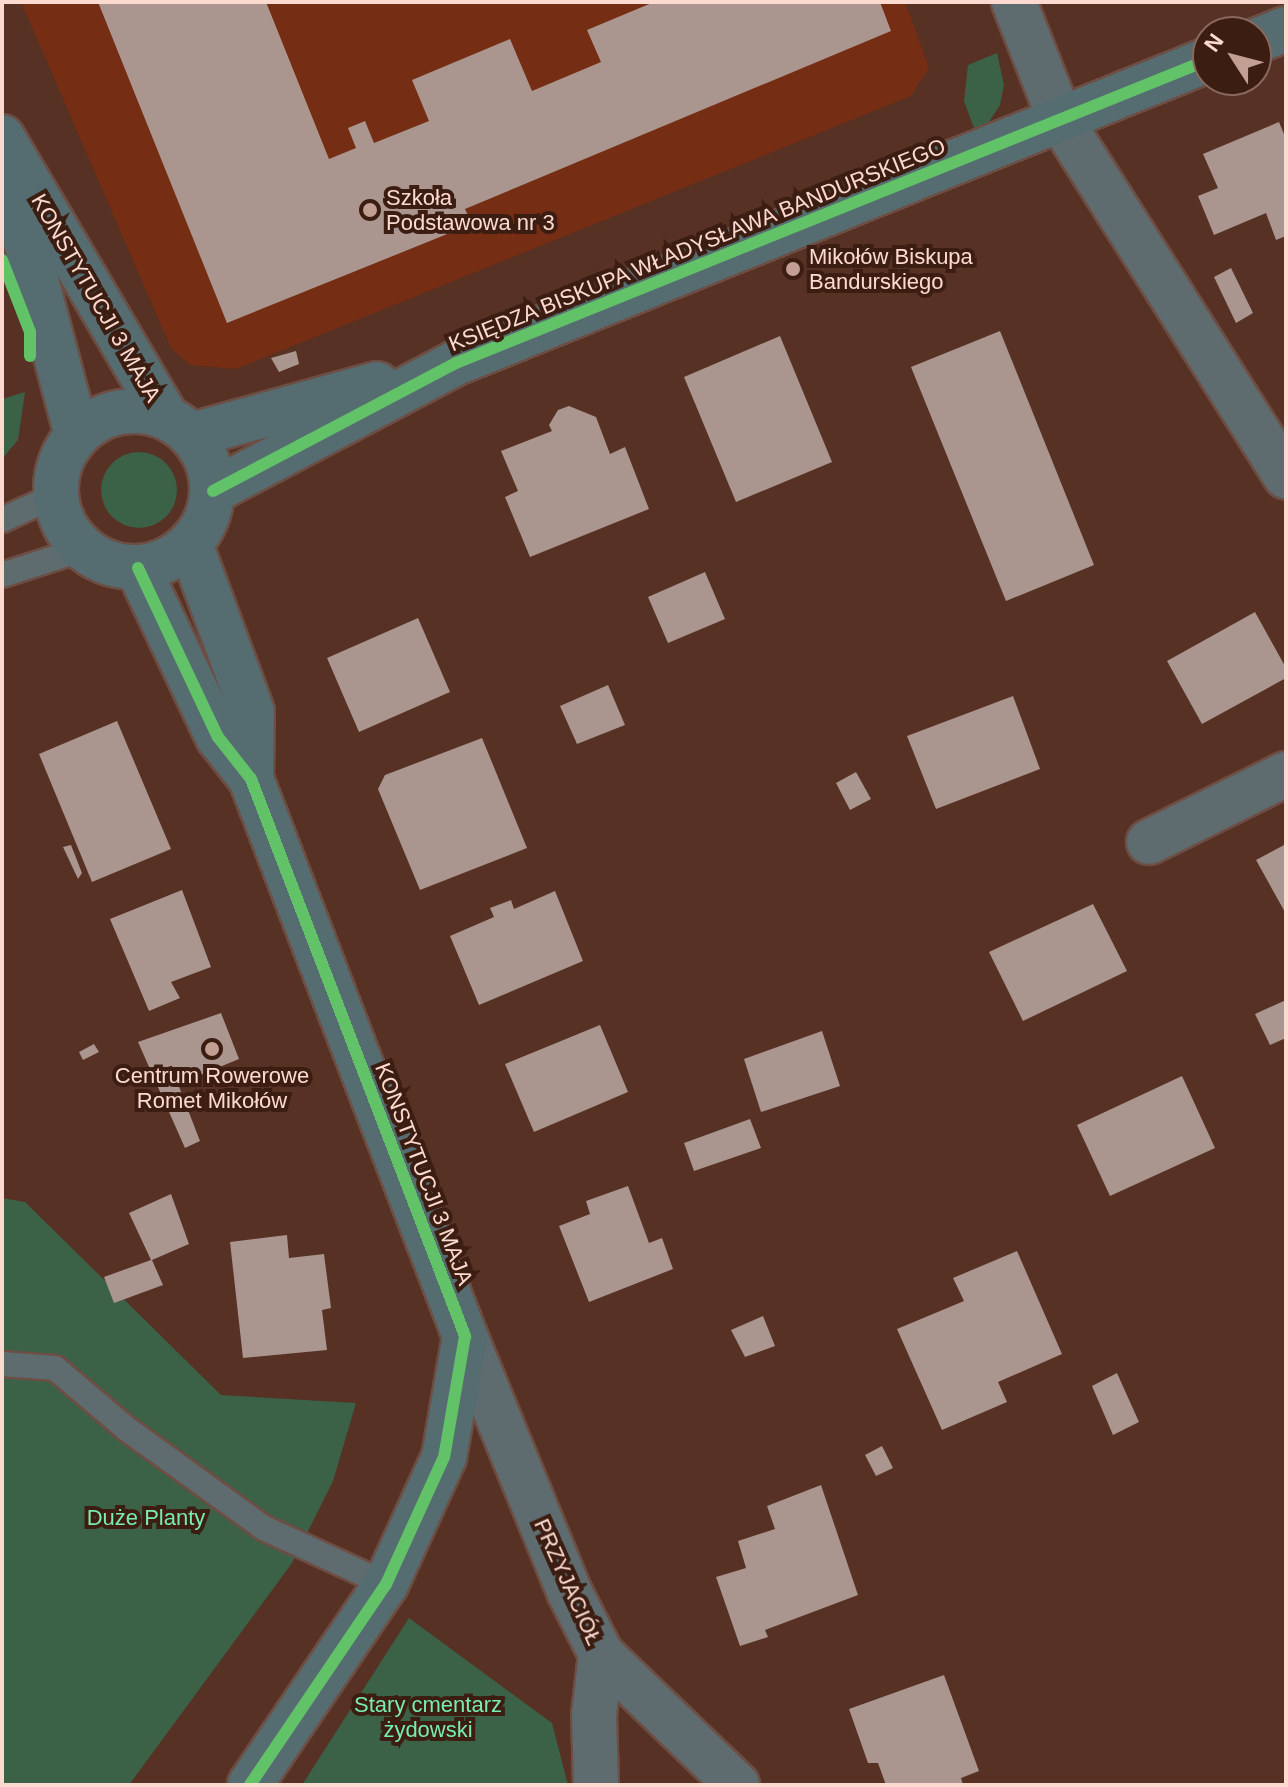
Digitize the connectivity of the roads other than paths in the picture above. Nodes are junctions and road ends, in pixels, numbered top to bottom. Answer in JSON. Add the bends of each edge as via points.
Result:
{"nodes":[{"id":1,"x":1014,"y":2,"type":"edge"},
{"id":2,"x":1192,"y":66,"type":"edge"},
{"id":3,"x":1060,"y":119,"type":"junction"},
{"id":4,"x":2,"y":137,"type":"edge"},
{"id":5,"x":2,"y":153,"type":"edge"},
{"id":6,"x":456,"y":363,"type":"junction"},
{"id":7,"x":179,"y":426,"type":"junction"},
{"id":8,"x":77,"y":435,"type":"junction"},
{"id":9,"x":1286,"y":476,"type":"edge"},
{"id":10,"x":213,"y":491,"type":"junction"},
{"id":11,"x":56,"y":495,"type":"junction"},
{"id":12,"x":2,"y":520,"type":"edge"},
{"id":13,"x":190,"y":544,"type":"junction"},
{"id":14,"x":83,"y":549,"type":"junction"},
{"id":15,"x":138,"y":568,"type":"junction"},
{"id":16,"x":2,"y":575,"type":"edge"},
{"id":17,"x":1286,"y":774,"type":"edge"},
{"id":18,"x":251,"y":779,"type":"junction"},
{"id":19,"x":1149,"y":842,"type":"dead end"},
{"id":20,"x":465,"y":1336,"type":"junction"},
{"id":21,"x":2,"y":1364,"type":"edge"},
{"id":22,"x":386,"y":1584,"type":"junction"},
{"id":23,"x":601,"y":1654,"type":"junction"},
{"id":24,"x":250,"y":1785,"type":"edge"},
{"id":25,"x":596,"y":1785,"type":"edge"},
{"id":26,"x":737,"y":1785,"type":"edge"}],
"edges":[{"from":1,"to":3,"type":"street"},
{"from":2,"to":3,"type":"street","name":"KSIĘDZA BISKUPA WŁADYSŁAWA BANDURSKIEGO"},
{"from":3,"to":6,"type":"street","name":"KSIĘDZA BISKUPA WŁADYSŁAWA BANDURSKIEGO"},
{"from":3,"to":9,"type":"street"},
{"from":4,"to":7,"type":"street","name":"KONSTYTUCJI 3 MAJA"},
{"from":5,"to":8,"type":"street","name":"KONSTYTUCJI 3 MAJA"},
{"from":6,"to":7,"type":"street","name":"KSIĘDZA BISKUPA WŁADYSŁAWA BANDURSKIEGO"},
{"from":6,"to":10,"type":"street","name":"KSIĘDZA BISKUPA WŁADYSŁAWA BANDURSKIEGO"},
{"from":7,"to":8,"type":"street","via":[[134,410],[113,414]]},
{"from":7,"to":10,"type":"street","via":[[209,461]]},
{"from":8,"to":11,"type":"street","via":[[60,463]]},
{"from":10,"to":13,"type":"street","via":[[207,520]]},
{"from":11,"to":12,"type":"lane"},
{"from":11,"to":14,"type":"street","via":[[64,526]]},
{"from":13,"to":15,"type":"street","via":[[166,561]]},
{"from":13,"to":18,"type":"street","name":"KONSTYTUCJI 3 MAJA","via":[[252,712]]},
{"from":14,"to":15,"type":"street","via":[[108,564]]},
{"from":14,"to":16,"type":"lane"},
{"from":15,"to":18,"type":"street","name":"KONSTYTUCJI 3 MAJA","via":[[218,737]]},
{"from":17,"to":19,"type":"street"},
{"from":18,"to":20,"type":"street","name":"KONSTYTUCJI 3 MAJA"},
{"from":20,"to":22,"type":"street","via":[[444,1457]]},
{"from":20,"to":23,"type":"street","name":"PRZYJACIÓŁ","via":[[569,1591]]},
{"from":21,"to":22,"type":"lane","via":[[55,1368],[127,1429],[264,1528]]},
{"from":22,"to":24,"type":"street"},
{"from":23,"to":25,"type":"street","via":[[594,1715]]},
{"from":23,"to":26,"type":"street","name":"PRZYJACIÓŁ"}]}
